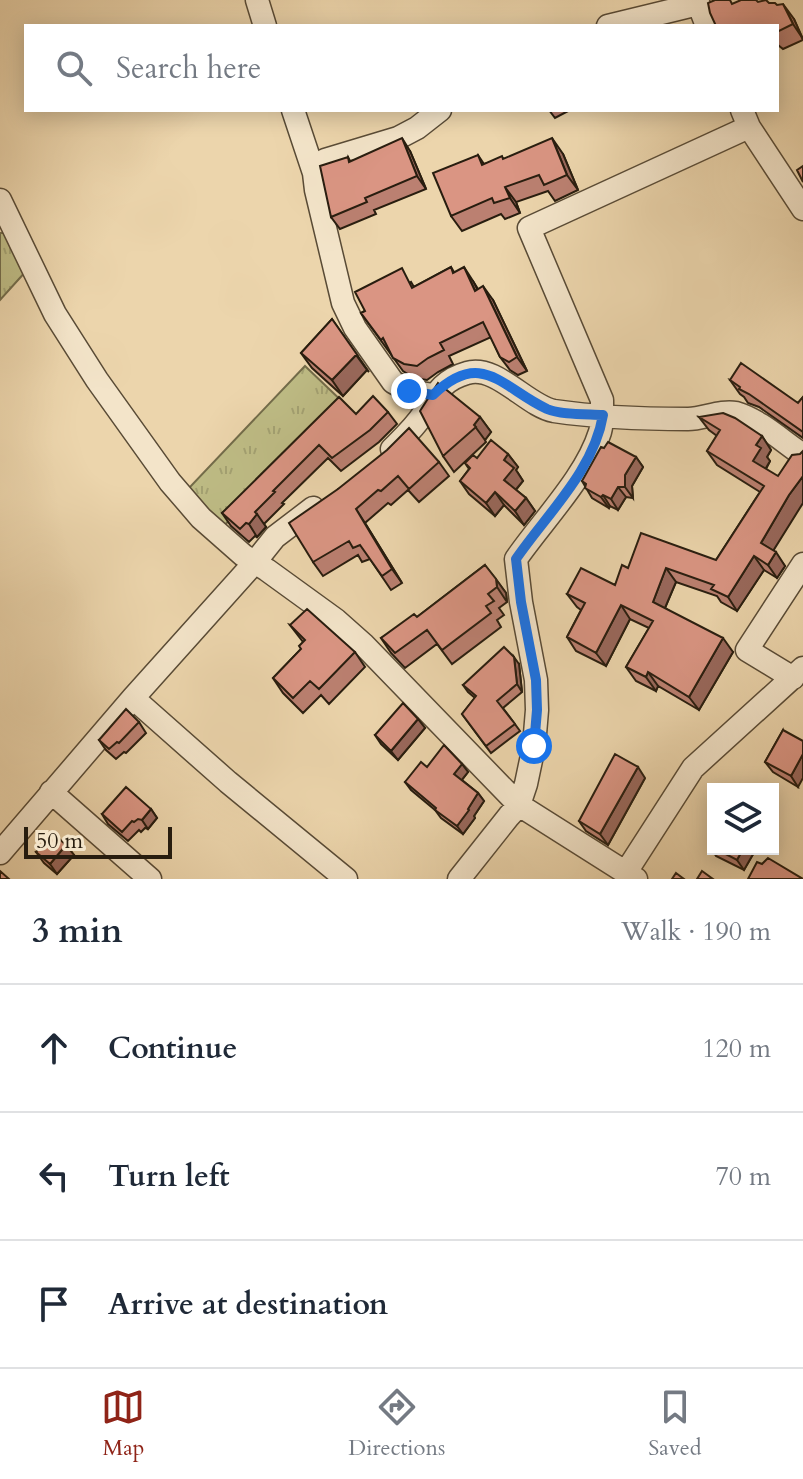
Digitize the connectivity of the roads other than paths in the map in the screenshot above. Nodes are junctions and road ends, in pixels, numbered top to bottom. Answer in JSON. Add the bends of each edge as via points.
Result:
{"nodes":[{"id":1,"x":257,"y":0,"type":"edge"},
{"id":2,"x":697,"y":2,"type":"edge"},
{"id":3,"x":264,"y":24,"type":"edge"},
{"id":4,"x":615,"y":24,"type":"edge"},
{"id":5,"x":706,"y":24,"type":"edge"},
{"id":6,"x":294,"y":112,"type":"edge"},
{"id":7,"x":437,"y":112,"type":"edge"},
{"id":8,"x":746,"y":119,"type":"edge"},
{"id":9,"x":314,"y":173,"type":"junction"},
{"id":10,"x":0,"y":200,"type":"edge"},
{"id":11,"x":803,"y":209,"type":"edge"},
{"id":12,"x":433,"y":395,"type":"junction"},
{"id":13,"x":603,"y":415,"type":"junction"},
{"id":14,"x":803,"y":455,"type":"edge"},
{"id":15,"x":376,"y":462,"type":"edge"},
{"id":16,"x":325,"y":499,"type":"edge"},
{"id":17,"x":255,"y":562,"type":"junction"},
{"id":18,"x":803,"y":564,"type":"edge"},
{"id":19,"x":798,"y":673,"type":"edge"},
{"id":20,"x":133,"y":698,"type":"junction"},
{"id":21,"x":51,"y":792,"type":"junction"},
{"id":22,"x":519,"y":805,"type":"junction"},
{"id":23,"x":0,"y":853,"type":"edge"},
{"id":24,"x":631,"y":875,"type":"edge"},
{"id":25,"x":150,"y":879,"type":"edge"},
{"id":26,"x":346,"y":879,"type":"edge"},
{"id":27,"x":459,"y":879,"type":"edge"}],
"edges":[{"from":1,"to":3,"type":"street"},
{"from":2,"to":4,"type":"street"},
{"from":2,"to":5,"type":"street"},
{"from":6,"to":9,"type":"street"},
{"from":7,"to":9,"type":"street","via":[[398,138],[325,160]]},
{"from":8,"to":11,"type":"street"},
{"from":8,"to":13,"type":"street","via":[[529,228],[602,400]]},
{"from":9,"to":12,"type":"street","via":[[343,303],[355,328],[393,382]]},
{"from":10,"to":17,"type":"street","via":[[55,314],[97,380],[201,518]]},
{"from":12,"to":13,"type":"street","via":[[469,372],[495,378],[550,410]]},
{"from":12,"to":15,"type":"street","via":[[406,435]]},
{"from":13,"to":14,"type":"street","via":[[693,419],[732,412]]},
{"from":13,"to":22,"type":"street","via":[[579,475],[516,559],[537,710]]},
{"from":16,"to":17,"type":"street","via":[[275,537]]},
{"from":17,"to":20,"type":"street"},
{"from":17,"to":22,"type":"street","via":[[363,644]]},
{"from":18,"to":19,"type":"street","via":[[747,650]]},
{"from":19,"to":24,"type":"street","via":[[693,768]]},
{"from":20,"to":21,"type":"street"},
{"from":20,"to":26,"type":"street"},
{"from":21,"to":23,"type":"street"},
{"from":21,"to":25,"type":"street"},
{"from":22,"to":24,"type":"street"},
{"from":22,"to":27,"type":"street"}]}
